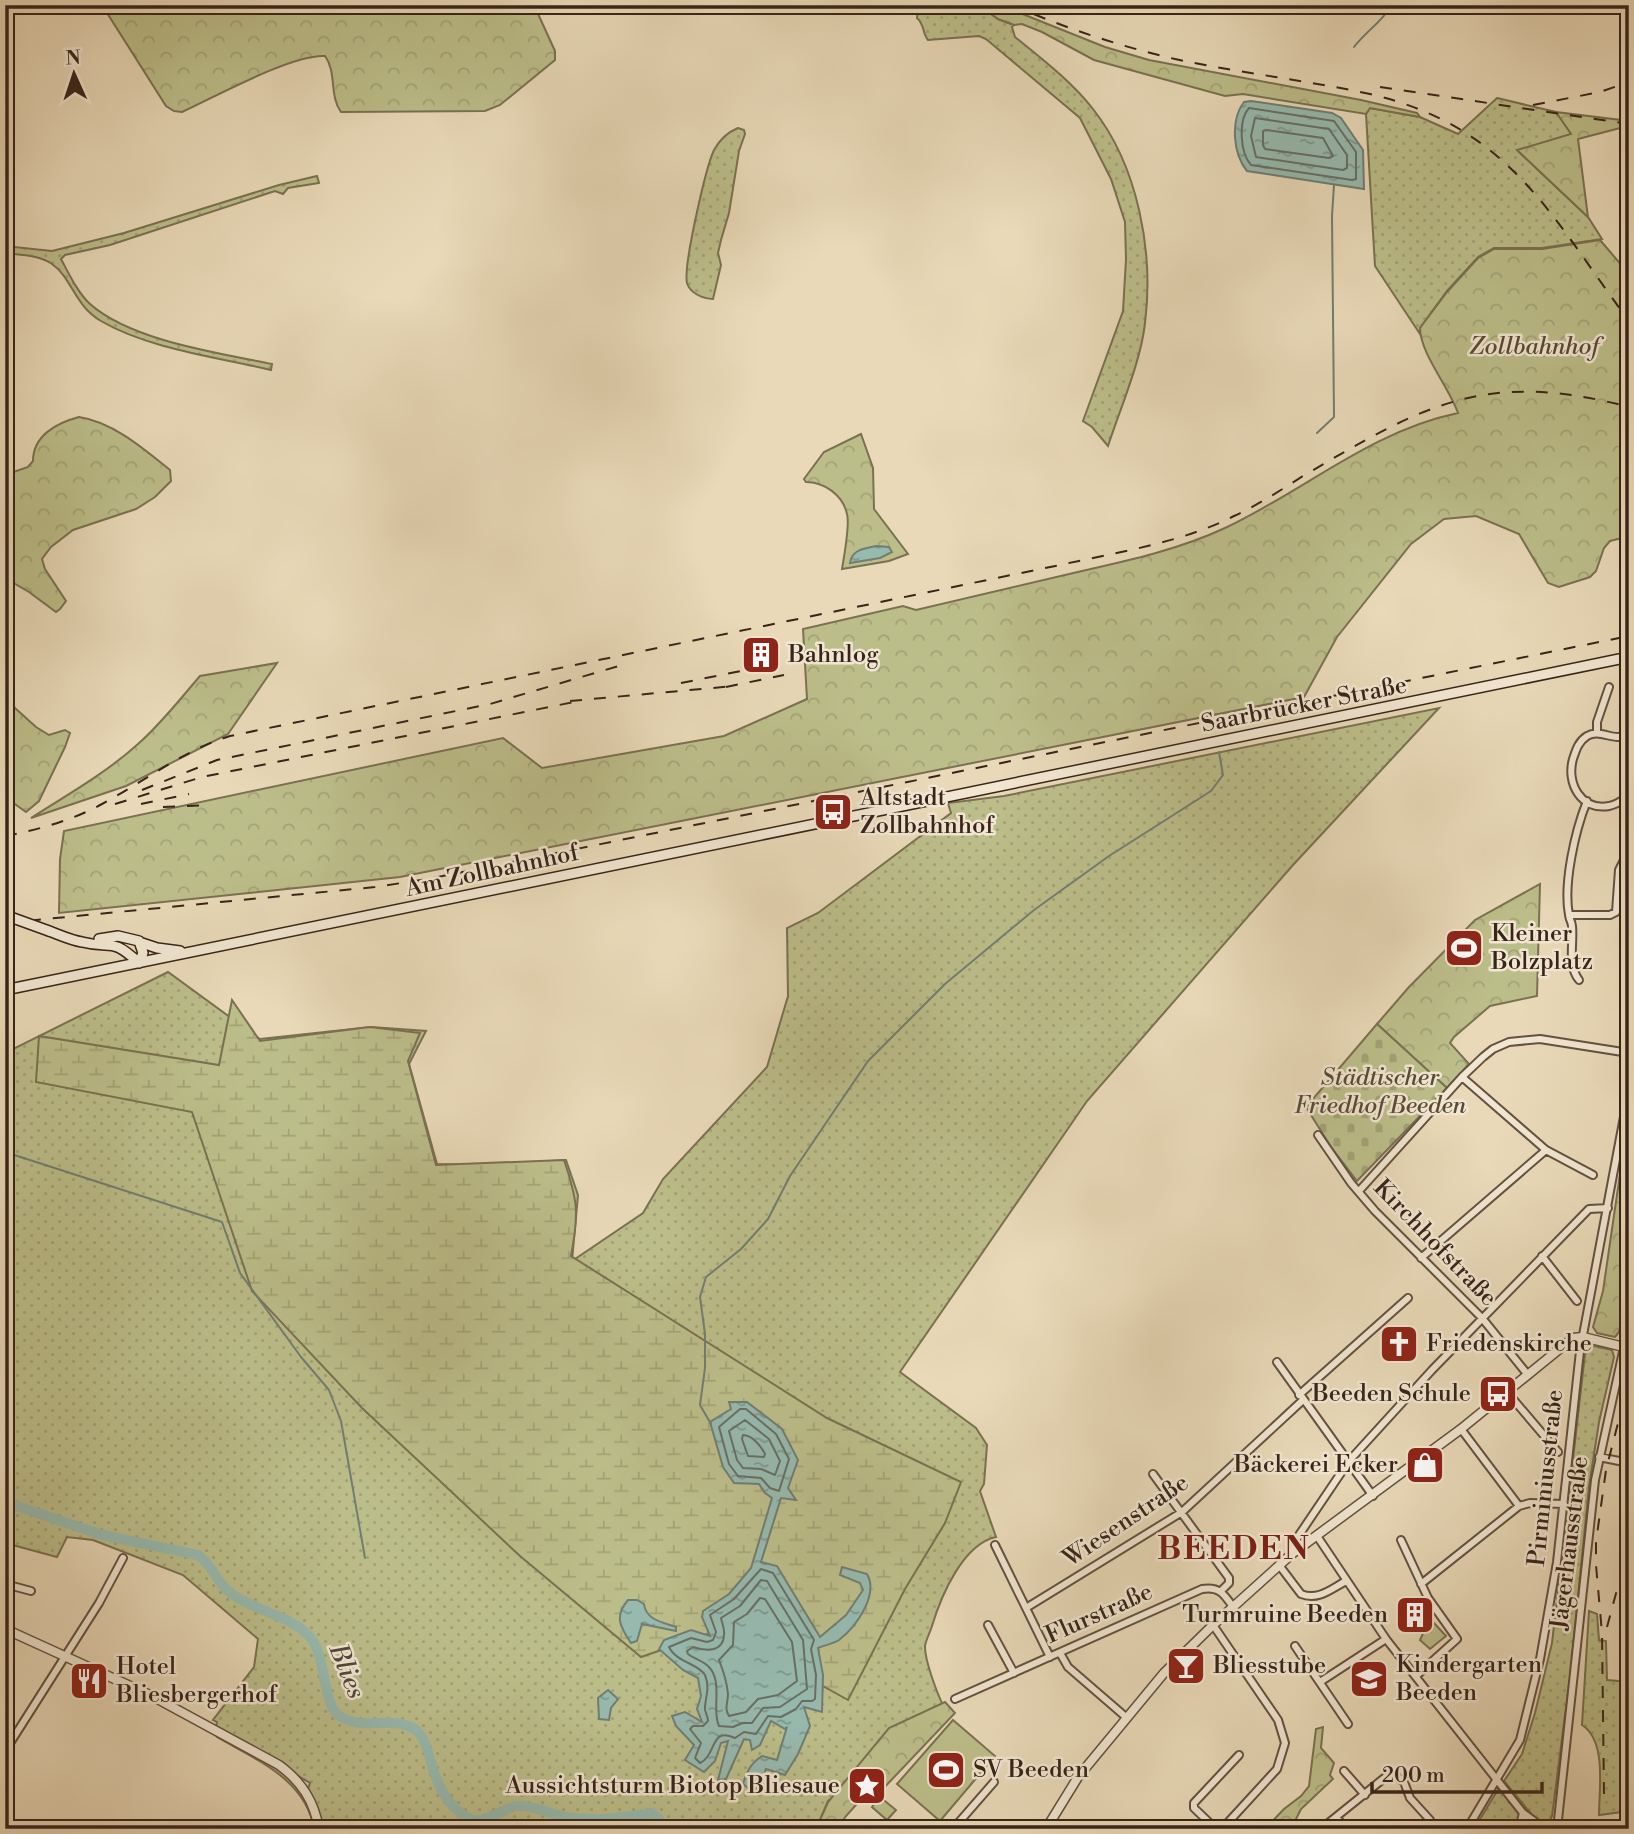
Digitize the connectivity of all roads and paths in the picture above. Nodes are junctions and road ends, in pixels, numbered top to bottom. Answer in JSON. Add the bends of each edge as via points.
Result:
{"nodes":[{"id":1,"x":1629,"y":657,"type":"edge"},
{"id":2,"x":1609,"y":687,"type":"dead end"},
{"id":3,"x":1597,"y":733,"type":"junction"},
{"id":4,"x":1629,"y":734,"type":"edge"},
{"id":5,"x":986,"y":789,"type":"joint"},
{"id":6,"x":1629,"y":796,"type":"edge"},
{"id":7,"x":1587,"y":801,"type":"junction"},
{"id":8,"x":1629,"y":850,"type":"edge"},
{"id":9,"x":1569,"y":915,"type":"junction"},
{"id":10,"x":9,"y":917,"type":"edge"},
{"id":11,"x":73,"y":940,"type":"junction"},
{"id":12,"x":139,"y":942,"type":"junction"},
{"id":13,"x":113,"y":944,"type":"junction"},
{"id":14,"x":192,"y":951,"type":"junction"},
{"id":15,"x":139,"y":963,"type":"junction"},
{"id":16,"x":113,"y":968,"type":"junction"},
{"id":17,"x":1579,"y":980,"type":"dead end"},
{"id":18,"x":5,"y":990,"type":"edge"},
{"id":19,"x":1629,"y":1053,"type":"edge"},
{"id":20,"x":1462,"y":1077,"type":"junction"},
{"id":21,"x":1629,"y":1090,"type":"edge"},
{"id":22,"x":1318,"y":1135,"type":"dead end"},
{"id":23,"x":1546,"y":1150,"type":"junction"},
{"id":24,"x":1593,"y":1175,"type":"dead end"},
{"id":25,"x":1359,"y":1191,"type":"junction"},
{"id":26,"x":1608,"y":1208,"type":"junction"},
{"id":27,"x":1542,"y":1256,"type":"junction"},
{"id":28,"x":1421,"y":1258,"type":"junction"},
{"id":29,"x":1408,"y":1298,"type":"dead end"},
{"id":30,"x":1577,"y":1301,"type":"dead end"},
{"id":31,"x":1482,"y":1318,"type":"junction"},
{"id":32,"x":1629,"y":1327,"type":"edge"},
{"id":33,"x":1583,"y":1337,"type":"junction"},
{"id":34,"x":1624,"y":1347,"type":"junction"},
{"id":35,"x":1277,"y":1362,"type":"dead end"},
{"id":36,"x":1528,"y":1375,"type":"junction"},
{"id":37,"x":1507,"y":1392,"type":"junction"},
{"id":38,"x":1301,"y":1397,"type":"junction"},
{"id":39,"x":1461,"y":1429,"type":"junction"},
{"id":40,"x":1558,"y":1452,"type":"dead end"},
{"id":41,"x":1599,"y":1457,"type":"junction"},
{"id":42,"x":1349,"y":1461,"type":"junction"},
{"id":43,"x":1629,"y":1463,"type":"edge"},
{"id":44,"x":1153,"y":1474,"type":"dead end"},
{"id":45,"x":1373,"y":1496,"type":"junction"},
{"id":46,"x":1564,"y":1503,"type":"junction"},
{"id":47,"x":1519,"y":1506,"type":"junction"},
{"id":48,"x":1182,"y":1512,"type":"junction"},
{"id":49,"x":1317,"y":1536,"type":"junction"},
{"id":50,"x":1401,"y":1540,"type":"dead end"},
{"id":51,"x":995,"y":1545,"type":"dead end"},
{"id":52,"x":1293,"y":1553,"type":"junction"},
{"id":53,"x":123,"y":1558,"type":"dead end"},
{"id":54,"x":1279,"y":1565,"type":"junction"},
{"id":55,"x":1346,"y":1581,"type":"junction"},
{"id":56,"x":5,"y":1584,"type":"edge"},
{"id":57,"x":1422,"y":1584,"type":"junction"},
{"id":58,"x":32,"y":1591,"type":"dead end"},
{"id":59,"x":1221,"y":1591,"type":"junction"},
{"id":60,"x":1233,"y":1607,"type":"junction"},
{"id":61,"x":1026,"y":1608,"type":"junction"},
{"id":62,"x":988,"y":1625,"type":"dead end"},
{"id":63,"x":1213,"y":1625,"type":"junction"},
{"id":64,"x":5,"y":1629,"type":"edge"},
{"id":65,"x":1386,"y":1639,"type":"junction"},
{"id":66,"x":1295,"y":1646,"type":"dead end"},
{"id":67,"x":1060,"y":1653,"type":"junction"},
{"id":68,"x":65,"y":1655,"type":"junction"},
{"id":69,"x":1050,"y":1657,"type":"junction"},
{"id":70,"x":1014,"y":1673,"type":"junction"},
{"id":71,"x":1416,"y":1676,"type":"junction"},
{"id":72,"x":1320,"y":1682,"type":"junction"},
{"id":73,"x":955,"y":1699,"type":"dead end"},
{"id":74,"x":1127,"y":1718,"type":"junction"},
{"id":75,"x":1348,"y":1724,"type":"dead end"},
{"id":76,"x":5,"y":1751,"type":"edge"},
{"id":77,"x":1239,"y":1755,"type":"dead end"},
{"id":78,"x":1344,"y":1771,"type":"dead end"},
{"id":79,"x":1496,"y":1779,"type":"junction"},
{"id":80,"x":993,"y":1782,"type":"dead end"},
{"id":81,"x":1365,"y":1795,"type":"junction"},
{"id":82,"x":1523,"y":1813,"type":"junction"},
{"id":83,"x":1336,"y":1817,"type":"junction"},
{"id":84,"x":1430,"y":1820,"type":"dead end"},
{"id":85,"x":319,"y":1829,"type":"edge"},
{"id":86,"x":953,"y":1829,"type":"edge"},
{"id":87,"x":1046,"y":1829,"type":"edge"},
{"id":88,"x":1216,"y":1829,"type":"edge"},
{"id":89,"x":1222,"y":1829,"type":"edge"},
{"id":90,"x":1321,"y":1829,"type":"edge"},
{"id":91,"x":1346,"y":1829,"type":"edge"},
{"id":92,"x":1467,"y":1829,"type":"edge"},
{"id":93,"x":1519,"y":1829,"type":"edge"},
{"id":94,"x":1545,"y":1829,"type":"edge"},
{"id":95,"x":1557,"y":1829,"type":"edge"}],
"edges":[{"from":1,"to":5,"type":"main road","name":"Saarbrücker Straße"},
{"from":2,"to":3,"type":"street"},
{"from":3,"to":4,"type":"street","via":[[1618,738]]},
{"from":3,"to":7,"type":"street","via":[[1580,742],[1570,768],[1571,783]]},
{"from":5,"to":14,"type":"main road","name":"Am Zollbahnhof"},
{"from":6,"to":7,"type":"street","via":[[1606,807]]},
{"from":7,"to":9,"type":"street","via":[[1574,836]]},
{"from":8,"to":9,"type":"street","via":[[1619,870],[1616,912]]},
{"from":9,"to":17,"type":"street"},
{"from":10,"to":11,"type":"main road","bridge":true},
{"from":11,"to":12,"type":"main road","via":[[118,936]]},
{"from":11,"to":13,"type":"main road"},
{"from":12,"to":14,"type":"main road","via":[[165,950]]},
{"from":12,"to":15,"type":"main road","via":[[143,953]]},
{"from":13,"to":15,"type":"main road"},
{"from":13,"to":16,"type":"main road","via":[[119,955]]},
{"from":14,"to":15,"type":"main road","name":"Am Zollbahnhof"},
{"from":15,"to":16,"type":"main road","name":"Am Zollbahnhof"},
{"from":16,"to":18,"type":"main road","name":"Am Zollbahnhof"},
{"from":19,"to":20,"type":"street","via":[[1525,1039],[1493,1049]]},
{"from":20,"to":23,"type":"street"},
{"from":20,"to":25,"type":"street"},
{"from":21,"to":26,"type":"street","name":"Pirminiusstraße"},
{"from":22,"to":25,"type":"street","name":"Kirchhofstraße"},
{"from":23,"to":24,"type":"street"},
{"from":23,"to":28,"type":"street"},
{"from":25,"to":28,"type":"street","name":"Kirchhofstraße"},
{"from":26,"to":27,"type":"street","via":[[1589,1209]]},
{"from":26,"to":33,"type":"street","name":"Pirminiusstraße"},
{"from":27,"to":30,"type":"street"},
{"from":27,"to":31,"type":"street"},
{"from":28,"to":31,"type":"street","name":"Kirchhofstraße"},
{"from":29,"to":38,"type":"street","name":"Wiesenstraße"},
{"from":31,"to":36,"type":"street","name":"Kirchhofstraße"},
{"from":31,"to":42,"type":"street"},
{"from":32,"to":34,"type":"street"},
{"from":33,"to":34,"type":"street"},
{"from":33,"to":36,"type":"street","via":[[1573,1338]]},
{"from":33,"to":46,"type":"street","name":"Pirminiusstraße"},
{"from":34,"to":41,"type":"street","name":"Jägerhausstraße"},
{"from":35,"to":38,"type":"street"},
{"from":36,"to":37,"type":"street"},
{"from":37,"to":39,"type":"street"},
{"from":37,"to":40,"type":"street"},
{"from":38,"to":42,"type":"street"},
{"from":38,"to":48,"type":"street","name":"Wiesenstraße"},
{"from":39,"to":45,"type":"street"},
{"from":39,"to":47,"type":"street"},
{"from":41,"to":43,"type":"street"},
{"from":41,"to":95,"type":"street","name":"Jägerhausstraße"},
{"from":42,"to":45,"type":"street"},
{"from":42,"to":52,"type":"street","via":[[1295,1541]]},
{"from":44,"to":48,"type":"street"},
{"from":45,"to":49,"type":"street"},
{"from":46,"to":47,"type":"street"},
{"from":46,"to":79,"type":"street","name":"Pirminiusstraße","via":[[1527,1717],[1515,1751]]},
{"from":47,"to":57,"type":"street"},
{"from":48,"to":59,"type":"street","via":[[1229,1578]]},
{"from":48,"to":61,"type":"street","name":"Wiesenstraße"},
{"from":49,"to":52,"type":"street"},
{"from":49,"to":55,"type":"street"},
{"from":50,"to":57,"type":"street"},
{"from":51,"to":61,"type":"street"},
{"from":52,"to":54,"type":"street"},
{"from":53,"to":68,"type":"street"},
{"from":54,"to":55,"type":"street","via":[[1306,1596],[1319,1596]]},
{"from":54,"to":60,"type":"street"},
{"from":55,"to":65,"type":"street"},
{"from":56,"to":58,"type":"street"},
{"from":57,"to":71,"type":"street","via":[[1457,1639]]},
{"from":59,"to":60,"type":"street"},
{"from":59,"to":67,"type":"street","name":"Flurstraße","via":[[1202,1589]]},
{"from":60,"to":63,"type":"street"},
{"from":61,"to":69,"type":"street"},
{"from":62,"to":70,"type":"street"},
{"from":63,"to":74,"type":"street"},
{"from":63,"to":89,"type":"street","via":[[1278,1720],[1285,1743],[1277,1769]]},
{"from":64,"to":68,"type":"street"},
{"from":65,"to":71,"type":"street"},
{"from":65,"to":72,"type":"street"},
{"from":66,"to":72,"type":"street"},
{"from":67,"to":69,"type":"street","name":"Flurstraße"},
{"from":67,"to":74,"type":"street","via":[[1068,1667]]},
{"from":68,"to":76,"type":"street"},
{"from":68,"to":85,"type":"street","via":[[144,1691],[279,1765],[313,1803]]},
{"from":69,"to":70,"type":"street","name":"Flurstraße"},
{"from":70,"to":73,"type":"street","name":"Flurstraße"},
{"from":71,"to":79,"type":"street"},
{"from":72,"to":75,"type":"street"},
{"from":74,"to":87,"type":"street","via":[[1065,1795]]},
{"from":77,"to":88,"type":"street","via":[[1193,1805]]},
{"from":78,"to":81,"type":"street"},
{"from":79,"to":82,"type":"street"},
{"from":79,"to":92,"type":"street","name":"Pirminiusstraße"},
{"from":80,"to":86,"type":"street"},
{"from":81,"to":83,"type":"street"},
{"from":81,"to":84,"type":"street","via":[[1388,1775],[1397,1775]]},
{"from":82,"to":93,"type":"street"},
{"from":82,"to":94,"type":"street"},
{"from":83,"to":90,"type":"street"},
{"from":83,"to":91,"type":"street"}]}
